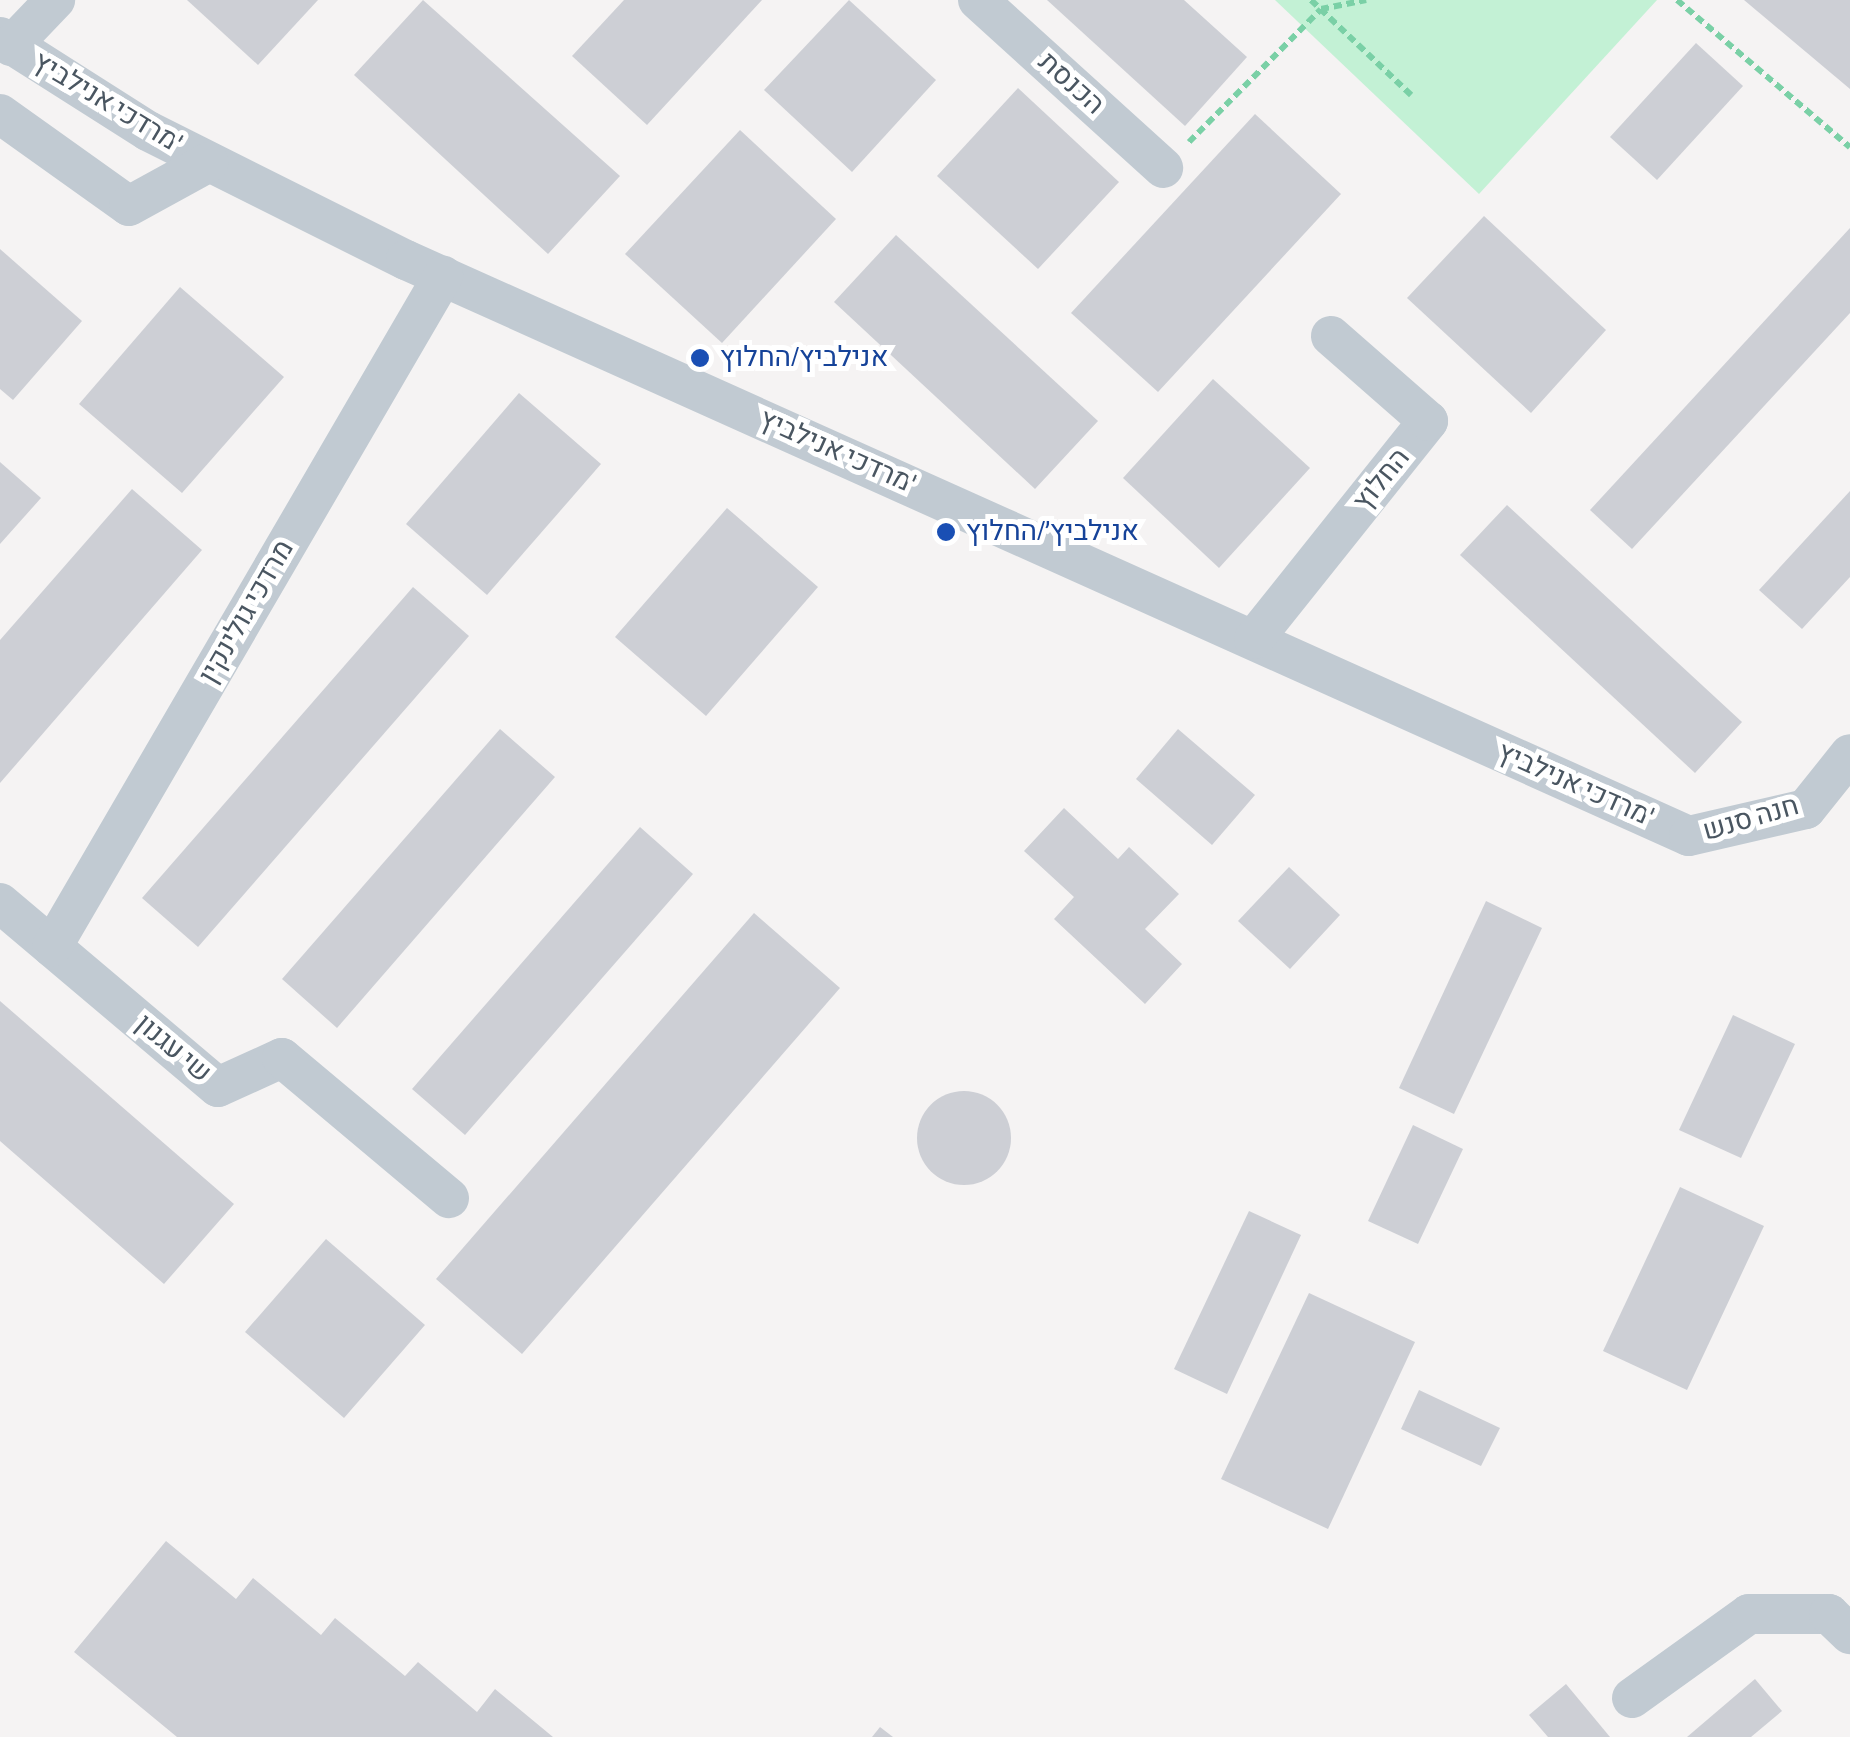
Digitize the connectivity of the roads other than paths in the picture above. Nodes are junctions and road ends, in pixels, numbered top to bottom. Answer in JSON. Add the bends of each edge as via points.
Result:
{"nodes":[{"id":1,"x":55,"y":0,"type":"edge"},
{"id":2,"x":978,"y":0,"type":"edge"},
{"id":3,"x":6,"y":42,"type":"edge"},
{"id":4,"x":0,"y":114,"type":"edge"},
{"id":5,"x":209,"y":162,"type":"junction"},
{"id":6,"x":1163,"y":168,"type":"road end"},
{"id":7,"x":444,"y":276,"type":"junction"},
{"id":8,"x":1331,"y":336,"type":"dead end"},
{"id":9,"x":1254,"y":640,"type":"junction"},
{"id":10,"x":1850,"y":754,"type":"edge"},
{"id":11,"x":1690,"y":836,"type":"joint"},
{"id":12,"x":0,"y":903,"type":"edge"},
{"id":13,"x":52,"y":947,"type":"junction"},
{"id":14,"x":449,"y":1198,"type":"dead end"},
{"id":15,"x":1850,"y":1634,"type":"edge"},
{"id":16,"x":1632,"y":1698,"type":"dead end"}],
"edges":[{"from":1,"to":3,"type":"street"},
{"from":2,"to":6,"type":"street","name":"הכנסת"},
{"from":3,"to":5,"type":"street","name":"מרדכי אנילביץ'"},
{"from":4,"to":5,"type":"street","via":[[129,206]]},
{"from":5,"to":7,"type":"street","name":"מרדכי אנילביץ'"},
{"from":7,"to":9,"type":"street","name":"מרדכי אנילביץ'"},
{"from":7,"to":13,"type":"street","name":"מרדכי גולינקין"},
{"from":8,"to":9,"type":"street","name":"החלוץ","via":[[1428,421]]},
{"from":9,"to":11,"type":"street","name":"מרדכי אנילביץ'"},
{"from":10,"to":11,"type":"street","name":"חנה סנש","via":[[1806,809]]},
{"from":12,"to":13,"type":"street","name":"שי עגנון"},
{"from":13,"to":14,"type":"street","name":"שי עגנון","via":[[218,1087],[282,1058]]},
{"from":15,"to":16,"type":"street","via":[[1829,1614],[1749,1614]]}]}
